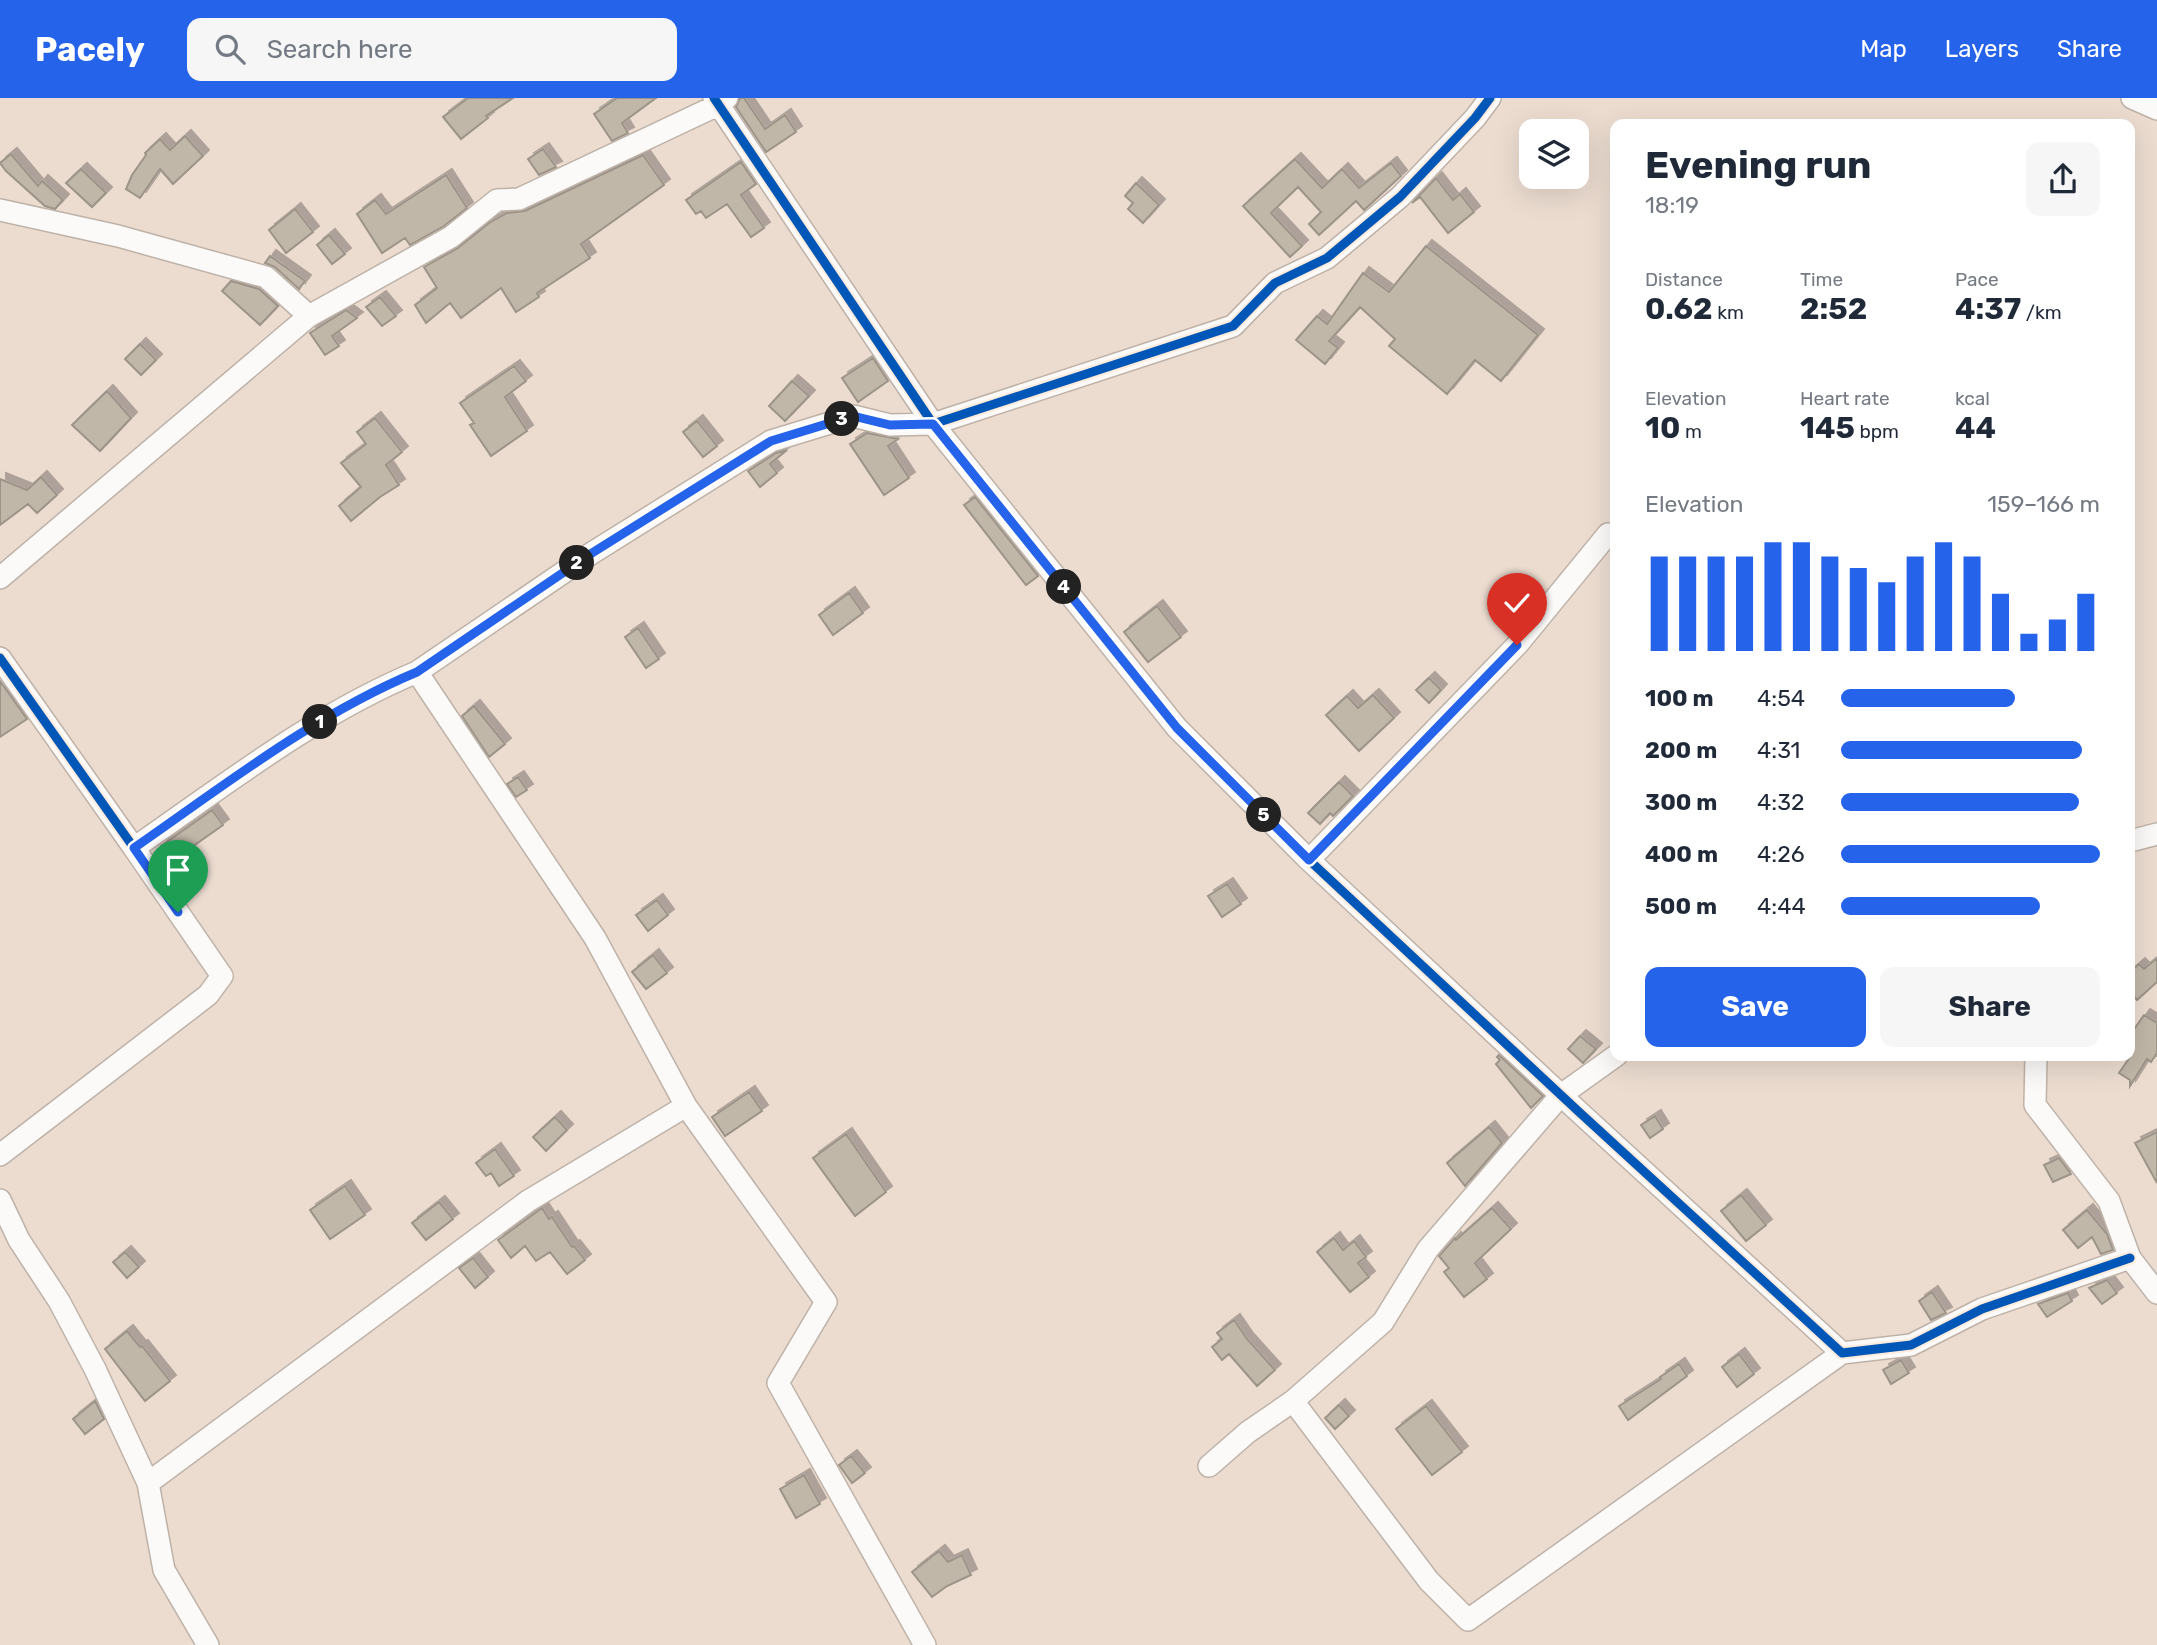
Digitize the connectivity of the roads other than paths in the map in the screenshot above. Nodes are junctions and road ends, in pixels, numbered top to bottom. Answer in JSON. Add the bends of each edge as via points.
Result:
{"nodes":[{"id":1,"x":1490,"y":98,"type":"edge"},
{"id":2,"x":2132,"y":98,"type":"edge"},
{"id":3,"x":720,"y":100,"type":"edge"},
{"id":4,"x":2157,"y":109,"type":"edge"},
{"id":5,"x":0,"y":210,"type":"edge"},
{"id":6,"x":309,"y":316,"type":"junction"},
{"id":7,"x":933,"y":424,"type":"junction"},
{"id":8,"x":1608,"y":534,"type":"dead end"},
{"id":9,"x":0,"y":578,"type":"edge"},
{"id":10,"x":0,"y":658,"type":"edge"},
{"id":11,"x":417,"y":672,"type":"junction"},
{"id":12,"x":2157,"y":834,"type":"edge"},
{"id":13,"x":2135,"y":840,"type":"edge"},
{"id":14,"x":134,"y":848,"type":"junction"},
{"id":15,"x":1309,"y":860,"type":"junction"},
{"id":16,"x":1610,"y":1060,"type":"edge"},
{"id":17,"x":2036,"y":1061,"type":"edge"},
{"id":18,"x":1561,"y":1095,"type":"junction"},
{"id":19,"x":686,"y":1106,"type":"junction"},
{"id":20,"x":0,"y":1155,"type":"edge"},
{"id":21,"x":0,"y":1200,"type":"edge"},
{"id":22,"x":2130,"y":1258,"type":"junction"},
{"id":23,"x":2157,"y":1293,"type":"edge"},
{"id":24,"x":1842,"y":1353,"type":"junction"},
{"id":25,"x":1293,"y":1401,"type":"junction"},
{"id":26,"x":1209,"y":1466,"type":"dead end"},
{"id":27,"x":148,"y":1483,"type":"junction"},
{"id":28,"x":208,"y":1645,"type":"edge"},
{"id":29,"x":925,"y":1645,"type":"edge"}],
"edges":[{"from":1,"to":7,"type":"street","via":[[1400,197],[1327,258],[1275,283],[1233,326]]},
{"from":2,"to":4,"type":"street"},
{"from":3,"to":6,"type":"street","via":[[519,200],[497,200],[451,237]]},
{"from":3,"to":7,"type":"street"},
{"from":5,"to":6,"type":"street","via":[[266,276]]},
{"from":6,"to":9,"type":"street"},
{"from":7,"to":11,"type":"street","via":[[890,425],[853,416],[771,441],[592,553]]},
{"from":7,"to":15,"type":"street","via":[[1177,728]]},
{"from":8,"to":15,"type":"street","via":[[1517,645]]},
{"from":10,"to":14,"type":"street"},
{"from":11,"to":14,"type":"street","via":[[301,733]]},
{"from":11,"to":19,"type":"street","via":[[596,938]]},
{"from":12,"to":13,"type":"street"},
{"from":14,"to":20,"type":"street","via":[[222,976],[208,995]]},
{"from":15,"to":18,"type":"street"},
{"from":16,"to":18,"type":"street"},
{"from":17,"to":22,"type":"street","via":[[2035,1105],[2109,1201]]},
{"from":18,"to":24,"type":"street"},
{"from":18,"to":25,"type":"street","via":[[1428,1249],[1383,1322]]},
{"from":19,"to":27,"type":"street","via":[[528,1201]]},
{"from":19,"to":29,"type":"street","via":[[826,1301],[778,1382]]},
{"from":21,"to":27,"type":"street","via":[[95,1369]]},
{"from":22,"to":23,"type":"street"},
{"from":22,"to":24,"type":"street","via":[[1982,1309],[1911,1345]]},
{"from":24,"to":25,"type":"street","via":[[1468,1620],[1429,1581]]},
{"from":25,"to":26,"type":"street"},
{"from":27,"to":28,"type":"street","via":[[164,1570]]}]}
